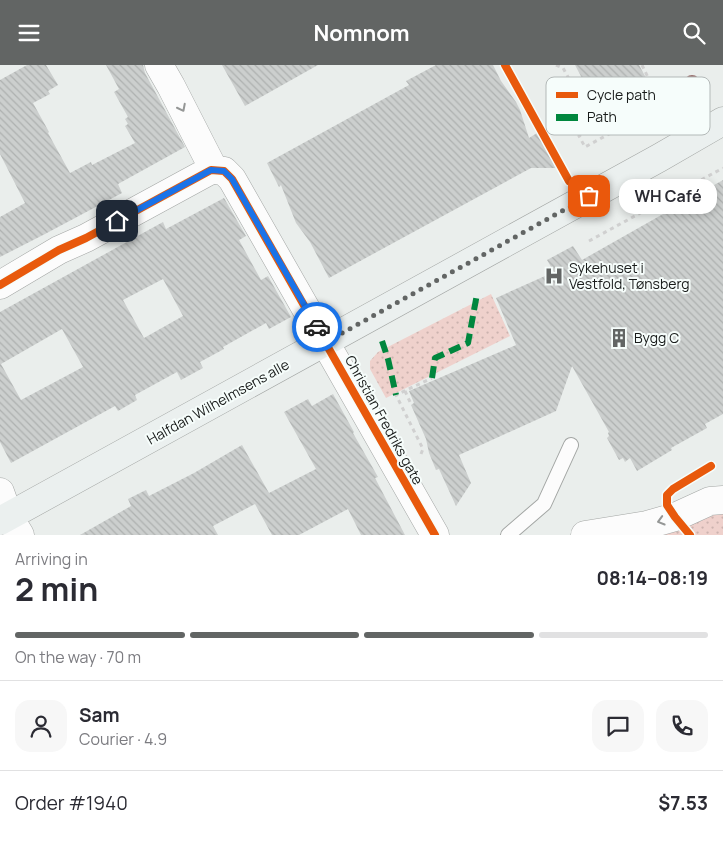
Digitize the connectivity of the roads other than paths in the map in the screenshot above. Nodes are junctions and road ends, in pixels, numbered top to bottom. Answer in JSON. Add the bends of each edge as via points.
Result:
{"nodes":[{"id":1,"x":159,"y":65,"type":"edge"},
{"id":2,"x":723,"y":121,"type":"edge"},
{"id":3,"x":710,"y":128,"type":"edge"},
{"id":4,"x":698,"y":135,"type":"edge"},
{"id":5,"x":214,"y":170,"type":"junction"},
{"id":6,"x":0,"y":285,"type":"edge"},
{"id":7,"x":326,"y":342,"type":"junction"},
{"id":8,"x":571,"y":445,"type":"dead end"},
{"id":9,"x":723,"y":501,"type":"edge"},
{"id":10,"x":7,"y":516,"type":"edge"},
{"id":11,"x":435,"y":535,"type":"edge"},
{"id":12,"x":508,"y":535,"type":"edge"},
{"id":13,"x":585,"y":535,"type":"edge"}],
"edges":[{"from":1,"to":5,"type":"street","one_way":true},
{"from":2,"to":3,"type":"main road","name":"Halfdan Wilhelmsens alle"},
{"from":4,"to":7,"type":"main road","name":"Halfdan Wilhelmsens alle"},
{"from":5,"to":6,"type":"street","via":[[59,250]]},
{"from":5,"to":7,"type":"street","name":"Christian Fredriks gate","via":[[224,171],[232,179]]},
{"from":7,"to":10,"type":"main road","name":"Halfdan Wilhelmsens alle"},
{"from":7,"to":11,"type":"street","name":"Christian Fredriks gate"},
{"from":8,"to":12,"type":"lane","via":[[544,504]]},
{"from":9,"to":13,"type":"street","one_way":true,"via":[[710,501],[676,517],[647,525]]}]}
